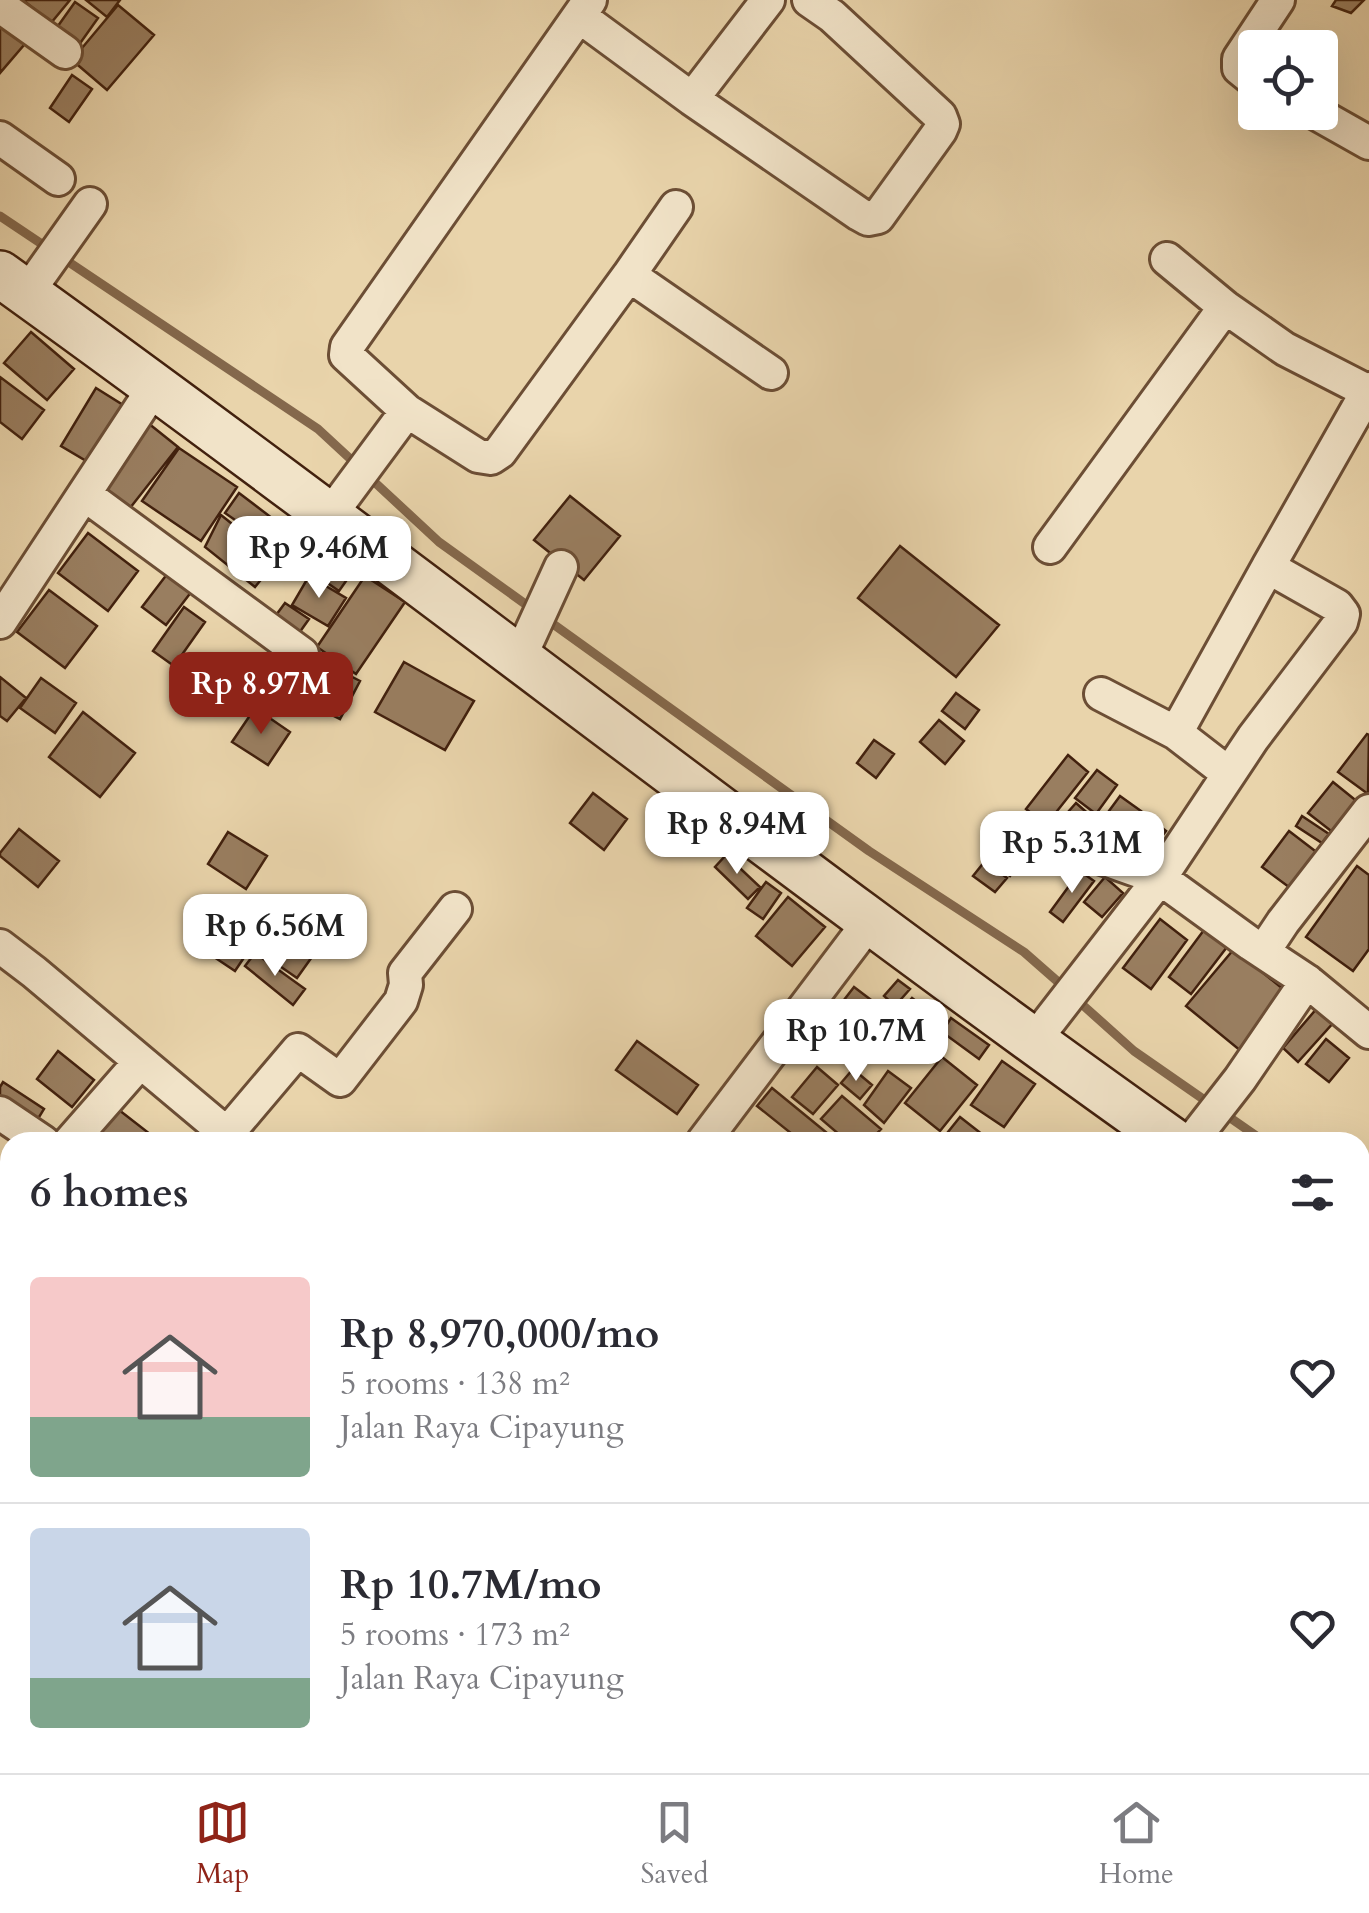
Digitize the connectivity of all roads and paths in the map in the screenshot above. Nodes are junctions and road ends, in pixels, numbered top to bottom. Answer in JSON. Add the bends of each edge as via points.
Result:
{"nodes":[{"id":1,"x":768,"y":0,"type":"edge"},
{"id":2,"x":1278,"y":0,"type":"edge"},
{"id":3,"x":828,"y":5,"type":"edge"},
{"id":4,"x":0,"y":6,"type":"edge"},
{"id":5,"x":584,"y":8,"type":"edge"},
{"id":6,"x":1258,"y":30,"type":"edge"},
{"id":7,"x":65,"y":52,"type":"dead end"},
{"id":8,"x":692,"y":99,"type":"junction"},
{"id":9,"x":1338,"y":125,"type":"edge"},
{"id":10,"x":1369,"y":142,"type":"edge"},
{"id":11,"x":5,"y":154,"type":"edge"},
{"id":12,"x":58,"y":180,"type":"dead end"},
{"id":13,"x":90,"y":204,"type":"dead end"},
{"id":14,"x":676,"y":208,"type":"dead end"},
{"id":15,"x":1167,"y":259,"type":"dead end"},
{"id":16,"x":629,"y":275,"type":"junction"},
{"id":17,"x":24,"y":278,"type":"edge"},
{"id":18,"x":1225,"y":307,"type":"junction"},
{"id":19,"x":771,"y":373,"type":"dead end"},
{"id":20,"x":156,"y":386,"type":"junction"},
{"id":21,"x":1368,"y":390,"type":"edge"},
{"id":22,"x":407,"y":411,"type":"junction"},
{"id":23,"x":84,"y":494,"type":"junction"},
{"id":24,"x":340,"y":502,"type":"junction"},
{"id":25,"x":1050,"y":547,"type":"dead end"},
{"id":26,"x":1268,"y":567,"type":"junction"},
{"id":27,"x":555,"y":580,"type":"dead end"},
{"id":28,"x":0,"y":622,"type":"edge"},
{"id":29,"x":523,"y":648,"type":"junction"},
{"id":30,"x":302,"y":654,"type":"dead end"},
{"id":31,"x":1101,"y":694,"type":"dead end"},
{"id":32,"x":1176,"y":733,"type":"junction"},
{"id":33,"x":1229,"y":774,"type":"junction"},
{"id":34,"x":1369,"y":811,"type":"edge"},
{"id":35,"x":1058,"y":845,"type":"dead end"},
{"id":36,"x":1160,"y":878,"type":"junction"},
{"id":37,"x":455,"y":909,"type":"dead end"},
{"id":38,"x":870,"y":920,"type":"junction"},
{"id":39,"x":0,"y":946,"type":"edge"},
{"id":40,"x":1264,"y":952,"type":"junction"},
{"id":41,"x":1308,"y":981,"type":"junction"},
{"id":42,"x":1369,"y":1032,"type":"edge"},
{"id":43,"x":1040,"y":1033,"type":"junction"},
{"id":44,"x":140,"y":1062,"type":"junction"},
{"id":45,"x":0,"y":1113,"type":"edge"},
{"id":46,"x":28,"y":1132,"type":"edge"},
{"id":47,"x":79,"y":1132,"type":"edge"},
{"id":48,"x":217,"y":1132,"type":"edge"},
{"id":49,"x":229,"y":1132,"type":"edge"},
{"id":50,"x":711,"y":1132,"type":"edge"},
{"id":51,"x":1184,"y":1132,"type":"edge"},
{"id":52,"x":1194,"y":1132,"type":"edge"}],
"edges":[{"from":1,"to":8,"type":"street"},
{"from":2,"to":6,"type":"street"},
{"from":3,"to":8,"type":"street","via":[[943,124],[878,217],[860,214]]},
{"from":4,"to":7,"type":"street"},
{"from":5,"to":8,"type":"street"},
{"from":5,"to":22,"type":"street","via":[[347,347],[346,355]]},
{"from":9,"to":10,"type":"street"},
{"from":11,"to":12,"type":"street"},
{"from":13,"to":17,"type":"street"},
{"from":14,"to":16,"type":"street"},
{"from":15,"to":18,"type":"street"},
{"from":16,"to":19,"type":"street"},
{"from":16,"to":22,"type":"street","via":[[491,458]]},
{"from":17,"to":20,"type":"main road"},
{"from":18,"to":21,"type":"street","via":[[1285,348]]},
{"from":18,"to":25,"type":"street"},
{"from":20,"to":23,"type":"street"},
{"from":20,"to":24,"type":"main road"},
{"from":21,"to":26,"type":"street"},
{"from":22,"to":24,"type":"street"},
{"from":23,"to":28,"type":"street"},
{"from":23,"to":30,"type":"street"},
{"from":24,"to":29,"type":"main road"},
{"from":26,"to":32,"type":"street"},
{"from":26,"to":33,"type":"street","via":[[1338,606],[1341,622]]},
{"from":27,"to":29,"type":"street"},
{"from":29,"to":38,"type":"main road"},
{"from":31,"to":32,"type":"street"},
{"from":32,"to":33,"type":"street"},
{"from":33,"to":36,"type":"street"},
{"from":34,"to":40,"type":"street"},
{"from":35,"to":36,"type":"street"},
{"from":36,"to":40,"type":"street"},
{"from":36,"to":43,"type":"street"},
{"from":37,"to":49,"type":"street","via":[[405,973],[401,1001],[340,1080],[298,1050]]},
{"from":38,"to":43,"type":"main road"},
{"from":38,"to":50,"type":"street"},
{"from":39,"to":44,"type":"street"},
{"from":40,"to":41,"type":"street"},
{"from":41,"to":42,"type":"street"},
{"from":41,"to":52,"type":"street","via":[[1240,1079]]},
{"from":43,"to":51,"type":"main road"},
{"from":44,"to":47,"type":"street"},
{"from":44,"to":48,"type":"street"},
{"from":45,"to":46,"type":"street"}]}
